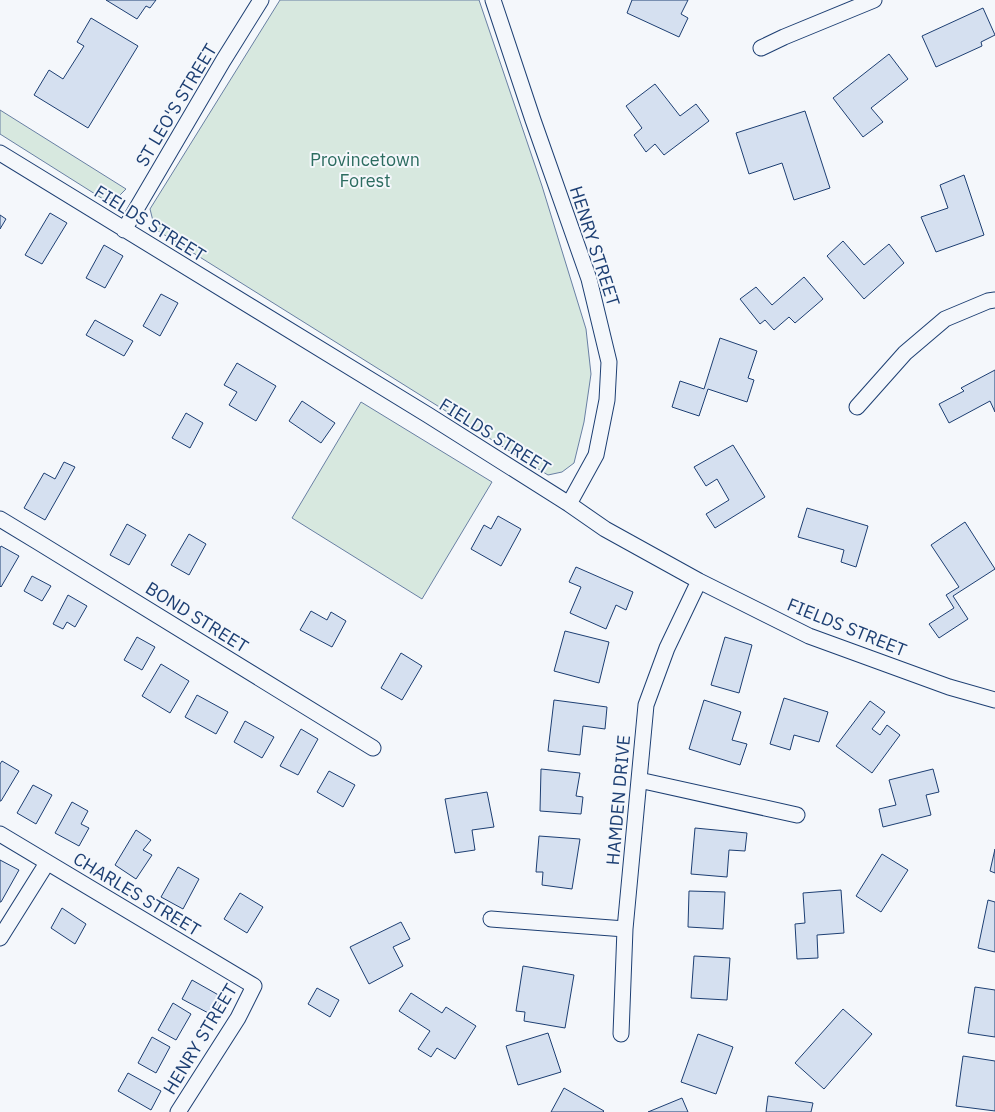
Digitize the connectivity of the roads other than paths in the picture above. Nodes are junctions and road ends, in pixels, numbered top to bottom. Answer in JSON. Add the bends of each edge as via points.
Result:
{"nodes":[{"id":1,"x":261,"y":0,"type":"edge"},
{"id":2,"x":493,"y":0,"type":"edge"},
{"id":3,"x":874,"y":0,"type":"edge"},
{"id":4,"x":761,"y":48,"type":"dead end"},
{"id":5,"x":0,"y":153,"type":"edge"},
{"id":6,"x":124,"y":230,"type":"junction"},
{"id":7,"x":995,"y":300,"type":"edge"},
{"id":8,"x":856,"y":407,"type":"dead end"},
{"id":9,"x":569,"y":504,"type":"junction"},
{"id":10,"x":0,"y":519,"type":"edge"},
{"id":11,"x":699,"y":581,"type":"junction"},
{"id":12,"x":995,"y":700,"type":"edge"},
{"id":13,"x":373,"y":748,"type":"dead end"},
{"id":14,"x":639,"y":780,"type":"junction"},
{"id":15,"x":797,"y":815,"type":"dead end"},
{"id":16,"x":0,"y":834,"type":"edge"},
{"id":17,"x":47,"y":862,"type":"junction"},
{"id":18,"x":491,"y":919,"type":"dead end"},
{"id":19,"x":625,"y":929,"type":"junction"},
{"id":20,"x":0,"y":938,"type":"edge"},
{"id":21,"x":254,"y":986,"type":"joint"},
{"id":22,"x":621,"y":1034,"type":"dead end"},
{"id":23,"x":178,"y":1112,"type":"edge"}],
"edges":[{"from":1,"to":6,"type":"street","name":"ST LEO'S STREET"},
{"from":2,"to":9,"type":"street","name":"HENRY STREET","via":[[589,279],[608,362],[607,400],[596,455]]},
{"from":3,"to":4,"type":"street"},
{"from":5,"to":6,"type":"street","name":"FIELDS STREET"},
{"from":6,"to":9,"type":"street","name":"FIELDS STREET"},
{"from":7,"to":8,"type":"street","via":[[945,319],[905,352]]},
{"from":9,"to":11,"type":"street","name":"FIELDS STREET","via":[[606,529]]},
{"from":10,"to":13,"type":"street","name":"BOND STREET"},
{"from":11,"to":12,"type":"street","name":"FIELDS STREET","via":[[809,636],[949,687]]},
{"from":11,"to":14,"type":"street","name":"HAMDEN DRIVE","via":[[667,648],[646,705]]},
{"from":14,"to":15,"type":"street"},
{"from":14,"to":19,"type":"street","name":"HAMDEN DRIVE"},
{"from":16,"to":17,"type":"street","name":"CHARLES STREET"},
{"from":17,"to":20,"type":"street"},
{"from":17,"to":21,"type":"street","name":"CHARLES STREET"},
{"from":18,"to":19,"type":"street"},
{"from":19,"to":22,"type":"street","name":"HAMDEN DRIVE"},
{"from":21,"to":23,"type":"street","name":"HENRY STREET","via":[[238,1018]]}]}
